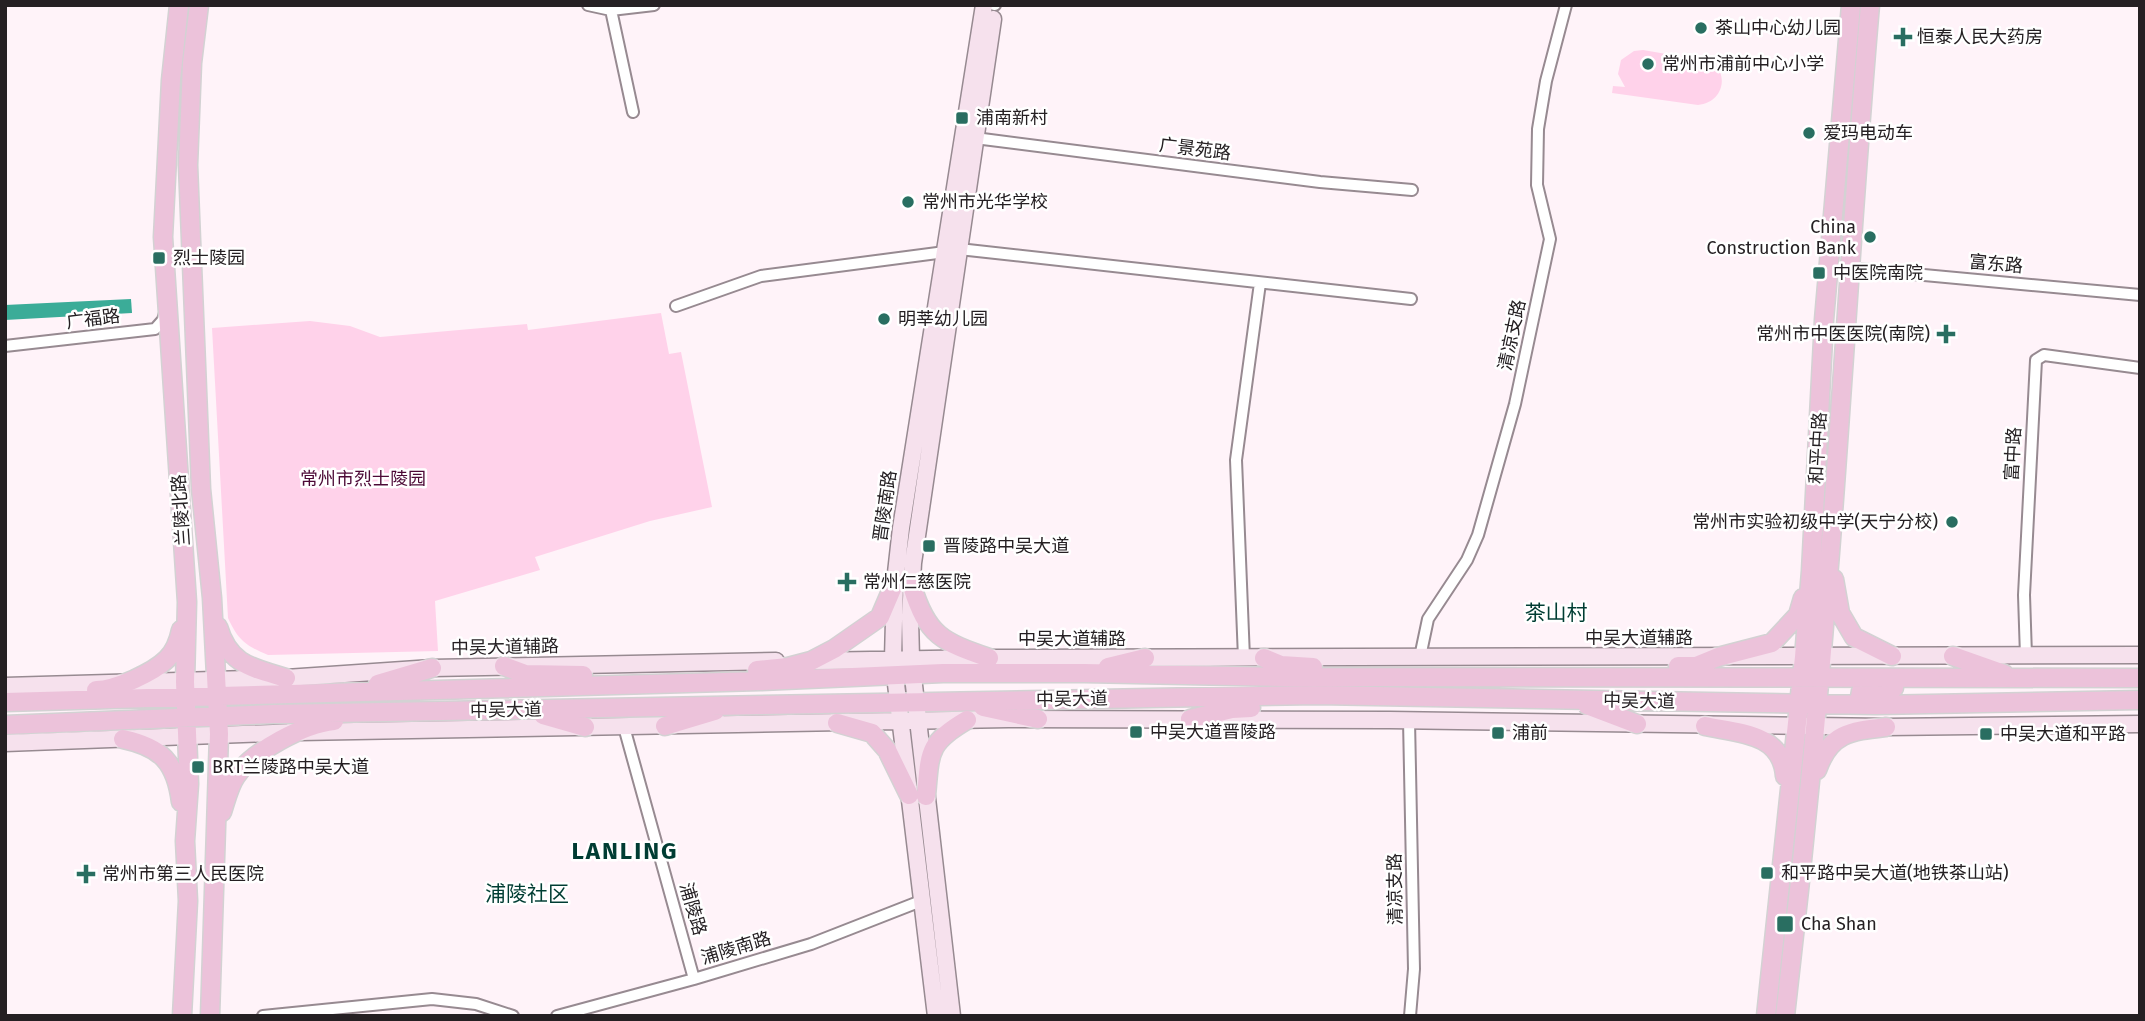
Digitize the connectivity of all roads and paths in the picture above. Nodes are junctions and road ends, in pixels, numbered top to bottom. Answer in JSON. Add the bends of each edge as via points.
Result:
{"nodes":[{"id":1,"x":179,"y":5,"type":"edge"},
{"id":2,"x":199,"y":5,"type":"edge"},
{"id":3,"x":588,"y":5,"type":"edge"},
{"id":4,"x":654,"y":5,"type":"edge"},
{"id":5,"x":984,"y":5,"type":"edge"},
{"id":6,"x":995,"y":5,"type":"edge"},
{"id":7,"x":1566,"y":5,"type":"edge"},
{"id":8,"x":1851,"y":5,"type":"edge"},
{"id":9,"x":1870,"y":5,"type":"edge"},
{"id":10,"x":611,"y":10,"type":"junction"},
{"id":11,"x":634,"y":112,"type":"dead end"},
{"id":12,"x":975,"y":138,"type":"junction"},
{"id":13,"x":1412,"y":190,"type":"dead end"},
{"id":14,"x":952,"y":251,"type":"junction"},
{"id":15,"x":1849,"y":268,"type":"junction"},
{"id":16,"x":1260,"y":283,"type":"junction"},
{"id":17,"x":2140,"y":295,"type":"edge"},
{"id":18,"x":1411,"y":299,"type":"dead end"},
{"id":19,"x":168,"y":304,"type":"junction"},
{"id":20,"x":676,"y":306,"type":"dead end"},
{"id":21,"x":155,"y":329,"type":"junction"},
{"id":22,"x":5,"y":346,"type":"edge"},
{"id":23,"x":170,"y":347,"type":"junction"},
{"id":24,"x":2140,"y":368,"type":"edge"},
{"id":25,"x":1830,"y":552,"type":"junction"},
{"id":26,"x":1811,"y":571,"type":"junction"},
{"id":27,"x":904,"y":584,"type":"junction"},
{"id":28,"x":212,"y":598,"type":"junction"},
{"id":29,"x":187,"y":602,"type":"junction"},
{"id":30,"x":2140,"y":655,"type":"edge"},
{"id":31,"x":1892,"y":656,"type":"junction"},
{"id":32,"x":1953,"y":656,"type":"junction"},
{"id":33,"x":2026,"y":656,"type":"junction"},
{"id":34,"x":1420,"y":657,"type":"junction"},
{"id":35,"x":1718,"y":657,"type":"junction"},
{"id":36,"x":1813,"y":657,"type":"junction"},
{"id":37,"x":989,"y":658,"type":"junction"},
{"id":38,"x":1244,"y":658,"type":"junction"},
{"id":39,"x":1264,"y":658,"type":"junction"},
{"id":40,"x":811,"y":661,"type":"junction"},
{"id":41,"x":504,"y":666,"type":"junction"},
{"id":42,"x":1144,"y":666,"type":"junction"},
{"id":43,"x":903,"y":667,"type":"junction"},
{"id":44,"x":432,"y":668,"type":"junction"},
{"id":45,"x":2140,"y":668,"type":"edge"},
{"id":46,"x":1590,"y":676,"type":"junction"},
{"id":47,"x":1639,"y":676,"type":"junction"},
{"id":48,"x":1723,"y":676,"type":"junction"},
{"id":49,"x":1811,"y":676,"type":"junction"},
{"id":50,"x":1365,"y":677,"type":"junction"},
{"id":51,"x":1415,"y":677,"type":"junction"},
{"id":52,"x":286,"y":678,"type":"junction"},
{"id":53,"x":853,"y":678,"type":"junction"},
{"id":54,"x":2014,"y":678,"type":"junction"},
{"id":55,"x":2084,"y":678,"type":"junction"},
{"id":56,"x":2109,"y":678,"type":"junction"},
{"id":57,"x":2140,"y":678,"type":"edge"},
{"id":58,"x":722,"y":682,"type":"junction"},
{"id":59,"x":616,"y":685,"type":"junction"},
{"id":60,"x":5,"y":686,"type":"edge"},
{"id":61,"x":217,"y":688,"type":"junction"},
{"id":62,"x":185,"y":689,"type":"junction"},
{"id":63,"x":2140,"y":689,"type":"edge"},
{"id":64,"x":124,"y":691,"type":"junction"},
{"id":65,"x":357,"y":691,"type":"junction"},
{"id":66,"x":272,"y":693,"type":"junction"},
{"id":67,"x":1318,"y":695,"type":"junction"},
{"id":68,"x":1277,"y":697,"type":"junction"},
{"id":69,"x":1486,"y":699,"type":"junction"},
{"id":70,"x":1542,"y":699,"type":"junction"},
{"id":71,"x":5,"y":700,"type":"edge"},
{"id":72,"x":1574,"y":700,"type":"junction"},
{"id":73,"x":2140,"y":700,"type":"edge"},
{"id":74,"x":956,"y":701,"type":"junction"},
{"id":75,"x":985,"y":701,"type":"junction"},
{"id":76,"x":2072,"y":701,"type":"junction"},
{"id":77,"x":2098,"y":701,"type":"junction"},
{"id":78,"x":907,"y":702,"type":"junction"},
{"id":79,"x":780,"y":703,"type":"junction"},
{"id":80,"x":1799,"y":704,"type":"junction"},
{"id":81,"x":1817,"y":704,"type":"junction"},
{"id":82,"x":1918,"y":704,"type":"junction"},
{"id":83,"x":1876,"y":705,"type":"junction"},
{"id":84,"x":652,"y":707,"type":"junction"},
{"id":85,"x":484,"y":710,"type":"junction"},
{"id":86,"x":389,"y":712,"type":"junction"},
{"id":87,"x":2140,"y":712,"type":"edge"},
{"id":88,"x":273,"y":715,"type":"junction"},
{"id":89,"x":122,"y":719,"type":"junction"},
{"id":90,"x":1038,"y":719,"type":"junction"},
{"id":91,"x":1190,"y":719,"type":"junction"},
{"id":92,"x":967,"y":720,"type":"junction"},
{"id":93,"x":1409,"y":720,"type":"junction"},
{"id":94,"x":78,"y":721,"type":"junction"},
{"id":95,"x":918,"y":721,"type":"junction"},
{"id":96,"x":900,"y":722,"type":"junction"},
{"id":97,"x":837,"y":723,"type":"junction"},
{"id":98,"x":5,"y":724,"type":"edge"},
{"id":99,"x":1637,"y":724,"type":"junction"},
{"id":100,"x":2140,"y":724,"type":"edge"},
{"id":101,"x":218,"y":725,"type":"junction"},
{"id":102,"x":187,"y":726,"type":"junction"},
{"id":103,"x":665,"y":726,"type":"junction"},
{"id":104,"x":1705,"y":726,"type":"junction"},
{"id":105,"x":1796,"y":726,"type":"junction"},
{"id":106,"x":585,"y":727,"type":"junction"},
{"id":107,"x":624,"y":727,"type":"junction"},
{"id":108,"x":1815,"y":727,"type":"junction"},
{"id":109,"x":1850,"y":727,"type":"junction"},
{"id":110,"x":1886,"y":727,"type":"junction"},
{"id":111,"x":5,"y":732,"type":"edge"},
{"id":112,"x":299,"y":732,"type":"junction"},
{"id":113,"x":123,"y":738,"type":"junction"},
{"id":114,"x":5,"y":743,"type":"edge"},
{"id":115,"x":1810,"y":790,"type":"junction"},
{"id":116,"x":917,"y":795,"type":"junction"},
{"id":117,"x":1786,"y":821,"type":"junction"},
{"id":118,"x":216,"y":828,"type":"junction"},
{"id":119,"x":185,"y":841,"type":"junction"},
{"id":120,"x":921,"y":901,"type":"junction"},
{"id":121,"x":694,"y":979,"type":"junction"},
{"id":122,"x":182,"y":1016,"type":"edge"},
{"id":123,"x":210,"y":1016,"type":"edge"},
{"id":124,"x":263,"y":1016,"type":"edge"},
{"id":125,"x":513,"y":1016,"type":"edge"},
{"id":126,"x":557,"y":1016,"type":"edge"},
{"id":127,"x":936,"y":1016,"type":"edge"},
{"id":128,"x":952,"y":1016,"type":"edge"},
{"id":129,"x":1410,"y":1016,"type":"edge"},
{"id":130,"x":1766,"y":1016,"type":"edge"},
{"id":131,"x":1785,"y":1016,"type":"edge"}],
"edges":[{"from":1,"to":19,"type":"main road","name":"兰陵北路","via":[[163,237]]},
{"from":2,"to":28,"type":"main road","name":"兰陵北路","via":[[188,165],[201,489]]},
{"from":3,"to":10,"type":"street"},
{"from":4,"to":10,"type":"street"},
{"from":5,"to":14,"type":"main road","name":"晋陵南路"},
{"from":6,"to":12,"type":"main road","name":"晋陵南路"},
{"from":7,"to":34,"type":"street","name":"清凉支路","via":[[1538,129],[1537,185],[1550,239],[1515,404],[1478,536],[1428,619]]},
{"from":8,"to":26,"type":"main road","name":"和平中路","via":[[1824,320]]},
{"from":9,"to":15,"type":"main road","name":"和平中路"},
{"from":10,"to":11,"type":"street"},
{"from":12,"to":13,"type":"street","name":"广景苑路"},
{"from":12,"to":14,"type":"main road","name":"晋陵南路"},
{"from":14,"to":16,"type":"street"},
{"from":14,"to":20,"type":"street","via":[[761,276]]},
{"from":14,"to":27,"type":"main road","name":"晋陵南路","via":[[916,540]]},
{"from":15,"to":17,"type":"street","name":"富东路"},
{"from":15,"to":25,"type":"main road","name":"和平中路"},
{"from":16,"to":18,"type":"street"},
{"from":16,"to":38,"type":"street","via":[[1236,460]]},
{"from":19,"to":21,"type":"street"},
{"from":19,"to":23,"type":"main road","name":"兰陵北路"},
{"from":21,"to":22,"type":"street","name":"广福路"},
{"from":21,"to":23,"type":"street"},
{"from":23,"to":29,"type":"main road","name":"兰陵北路"},
{"from":24,"to":33,"type":"street","name":"富中路","via":[[2044,355],[2036,360],[2024,595]]},
{"from":25,"to":31,"type":"main road","via":[[1840,613],[1847,625],[1854,636]]},
{"from":25,"to":36,"type":"main road","name":"和平中路"},
{"from":26,"to":35,"type":"main road","via":[[1798,615],[1772,643]]},
{"from":26,"to":36,"type":"main road","name":"和平中路"},
{"from":27,"to":37,"type":"main road","via":[[935,632],[949,644]]},
{"from":27,"to":40,"type":"main road","via":[[880,617]]},
{"from":27,"to":43,"type":"main road","name":"晋陵南路","via":[[910,618]]},
{"from":28,"to":52,"type":"main road","via":[[223,643],[235,659]]},
{"from":28,"to":61,"type":"main road","name":"兰陵北路"},
{"from":29,"to":62,"type":"main road","name":"兰陵北路"},
{"from":29,"to":64,"type":"main road","via":[[177,644],[167,659]]},
{"from":30,"to":33,"type":"main road","name":"中吴大道辅路"},
{"from":31,"to":32,"type":"main road","name":"中吴大道辅路"},
{"from":31,"to":36,"type":"main road","name":"中吴大道辅路"},
{"from":32,"to":33,"type":"main road","name":"中吴大道辅路"},
{"from":32,"to":54,"type":"main road"},
{"from":34,"to":35,"type":"main road","name":"中吴大道辅路"},
{"from":34,"to":39,"type":"main road","name":"中吴大道辅路"},
{"from":35,"to":36,"type":"main road","name":"中吴大道辅路"},
{"from":35,"to":46,"type":"main road","via":[[1696,666],[1643,666]]},
{"from":36,"to":49,"type":"main road","name":"和平中路"},
{"from":37,"to":42,"type":"main road","name":"中吴大道辅路"},
{"from":37,"to":43,"type":"main road","name":"中吴大道辅路"},
{"from":38,"to":39,"type":"main road","name":"中吴大道辅路"},
{"from":38,"to":42,"type":"main road","name":"中吴大道辅路"},
{"from":39,"to":50,"type":"main road","via":[[1281,665],[1306,665]]},
{"from":40,"to":41,"type":"main road","name":"中吴大道辅路"},
{"from":40,"to":43,"type":"main road","name":"中吴大道辅路"},
{"from":40,"to":58,"type":"main road","via":[[748,670]]},
{"from":41,"to":44,"type":"main road","name":"中吴大道辅路"},
{"from":41,"to":59,"type":"main road","via":[[525,674],[578,674]]},
{"from":42,"to":43,"type":"main road","name":"中吴大道","via":[[1084,673]]},
{"from":42,"to":50,"type":"main road","name":"中吴大道"},
{"from":42,"to":75,"type":"main road","via":[[1088,684],[981,683],[967,688],[967,694]]},
{"from":43,"to":53,"type":"main road","name":"中吴大道"},
{"from":43,"to":78,"type":"main road","name":"晋陵南路"},
{"from":44,"to":52,"type":"main road","name":"中吴大道辅路"},
{"from":44,"to":65,"type":"main road"},
{"from":45,"to":56,"type":"main road"},
{"from":46,"to":47,"type":"main road","name":"中吴大道"},
{"from":46,"to":51,"type":"main road","name":"中吴大道"},
{"from":47,"to":48,"type":"main road","name":"中吴大道"},
{"from":47,"to":69,"type":"main road","via":[[1569,684],[1483,684],[1473,689],[1473,694]]},
{"from":48,"to":49,"type":"main road","name":"中吴大道"},
{"from":48,"to":70,"type":"main road","via":[[1740,684],[1740,691],[1645,691]]},
{"from":49,"to":54,"type":"main road","name":"中吴大道"},
{"from":49,"to":80,"type":"main road","name":"和平中路"},
{"from":49,"to":81,"type":"main road","name":"和平中路"},
{"from":50,"to":51,"type":"main road","name":"中吴大道"},
{"from":51,"to":68,"type":"main road","via":[[1424,687],[1326,688]]},
{"from":52,"to":61,"type":"main road","name":"中吴大道辅路"},
{"from":53,"to":58,"type":"main road","name":"中吴大道"},
{"from":53,"to":84,"type":"main road","via":[[861,687],[720,692]]},
{"from":54,"to":55,"type":"main road","name":"中吴大道"},
{"from":55,"to":56,"type":"main road","name":"中吴大道"},
{"from":55,"to":83,"type":"main road","via":[[2053,688],[1861,691],[1860,697]]},
{"from":56,"to":57,"type":"main road","name":"中吴大道"},
{"from":58,"to":59,"type":"main road","name":"中吴大道"},
{"from":59,"to":65,"type":"main road","name":"中吴大道"},
{"from":60,"to":64,"type":"main road"},
{"from":61,"to":62,"type":"main road","name":"中吴大道"},
{"from":61,"to":66,"type":"main road","name":"中吴大道"},
{"from":61,"to":101,"type":"main road","name":"兰陵北路"},
{"from":62,"to":64,"type":"main road","name":"中吴大道"},
{"from":62,"to":102,"type":"main road","name":"兰陵北路"},
{"from":63,"to":77,"type":"main road"},
{"from":64,"to":71,"type":"main road","via":[[33,693]]},
{"from":64,"to":89,"type":"main road","via":[[144,712]]},
{"from":65,"to":66,"type":"main road","name":"中吴大道"},
{"from":66,"to":88,"type":"main road","via":[[260,700]]},
{"from":67,"to":68,"type":"main road","name":"中吴大道"},
{"from":67,"to":69,"type":"main road","name":"中吴大道"},
{"from":67,"to":91,"type":"main road","via":[[1287,706],[1232,709]]},
{"from":68,"to":75,"type":"main road","name":"中吴大道"},
{"from":69,"to":70,"type":"main road","name":"中吴大道"},
{"from":70,"to":72,"type":"main road","name":"中吴大道"},
{"from":72,"to":80,"type":"main road","name":"中吴大道"},
{"from":72,"to":99,"type":"main road"},
{"from":73,"to":77,"type":"main road","name":"中吴大道"},
{"from":74,"to":75,"type":"main road","name":"中吴大道"},
{"from":74,"to":78,"type":"main road","name":"中吴大道"},
{"from":74,"to":90,"type":"main road"},
{"from":76,"to":77,"type":"main road","name":"中吴大道"},
{"from":76,"to":82,"type":"main road","name":"中吴大道"},
{"from":76,"to":87,"type":"main road"},
{"from":78,"to":79,"type":"main road","name":"中吴大道"},
{"from":78,"to":95,"type":"main road","name":"晋陵南路"},
{"from":78,"to":96,"type":"main road","name":"晋陵南路"},
{"from":79,"to":84,"type":"main road","name":"中吴大道"},
{"from":79,"to":103,"type":"main road","via":[[765,710],[714,711]]},
{"from":80,"to":81,"type":"main road","name":"中吴大道"},
{"from":80,"to":105,"type":"main road","name":"和平中路"},
{"from":81,"to":83,"type":"main road","name":"中吴大道"},
{"from":81,"to":108,"type":"main road","name":"和平中路"},
{"from":82,"to":83,"type":"main road","name":"中吴大道"},
{"from":82,"to":109,"type":"main road"},
{"from":84,"to":85,"type":"main road","name":"中吴大道"},
{"from":85,"to":86,"type":"main road","name":"中吴大道"},
{"from":85,"to":106,"type":"main road","via":[[547,715]]},
{"from":86,"to":88,"type":"main road","name":"中吴大道"},
{"from":86,"to":112,"type":"main road","via":[[322,722]]},
{"from":88,"to":101,"type":"main road","name":"中吴大道"},
{"from":89,"to":94,"type":"main road","name":"中吴大道"},
{"from":89,"to":102,"type":"main road","name":"中吴大道"},
{"from":90,"to":91,"type":"main road"},
{"from":90,"to":92,"type":"main road"},
{"from":91,"to":93,"type":"main road"},
{"from":92,"to":95,"type":"main road"},
{"from":92,"to":116,"type":"main road","via":[[943,734]]},
{"from":93,"to":99,"type":"main road"},
{"from":93,"to":129,"type":"street","name":"清凉支路","via":[[1414,969]]},
{"from":94,"to":98,"type":"main road","name":"中吴大道"},
{"from":94,"to":111,"type":"main road"},
{"from":95,"to":96,"type":"main road"},
{"from":95,"to":116,"type":"main road","name":"晋陵南路"},
{"from":96,"to":97,"type":"main road"},
{"from":96,"to":116,"type":"main road","name":"晋陵南路"},
{"from":97,"to":103,"type":"main road"},
{"from":97,"to":116,"type":"main road","via":[[872,733]]},
{"from":99,"to":104,"type":"main road"},
{"from":100,"to":110,"type":"main road"},
{"from":101,"to":102,"type":"main road","name":"中吴大道"},
{"from":101,"to":112,"type":"main road"},
{"from":101,"to":118,"type":"main road","name":"兰陵北路"},
{"from":102,"to":113,"type":"main road"},
{"from":102,"to":119,"type":"main road","name":"兰陵北路"},
{"from":103,"to":107,"type":"main road"},
{"from":104,"to":105,"type":"main road"},
{"from":104,"to":117,"type":"main road","via":[[1760,737],[1782,756]]},
{"from":105,"to":108,"type":"main road"},
{"from":105,"to":117,"type":"main road","name":"和平中路"},
{"from":106,"to":107,"type":"main road"},
{"from":106,"to":112,"type":"main road"},
{"from":107,"to":121,"type":"street","name":"浦陵路"},
{"from":108,"to":109,"type":"main road"},
{"from":108,"to":115,"type":"main road","name":"和平中路"},
{"from":109,"to":110,"type":"main road"},
{"from":110,"to":115,"type":"main road","via":[[1853,731],[1835,740],[1823,754]]},
{"from":112,"to":118,"type":"main road","via":[[243,765],[233,779]]},
{"from":113,"to":114,"type":"main road"},
{"from":113,"to":119,"type":"main road","via":[[145,744],[171,768],[179,785]]},
{"from":115,"to":131,"type":"main road","name":"和平中路"},
{"from":116,"to":120,"type":"main road","name":"晋陵南路"},
{"from":116,"to":128,"type":"main road","name":"晋陵南路"},
{"from":117,"to":130,"type":"main road","name":"和平中路"},
{"from":118,"to":123,"type":"main road","name":"兰陵北路"},
{"from":119,"to":122,"type":"main road","name":"兰陵北路"},
{"from":120,"to":121,"type":"street","name":"浦陵南路","via":[[811,944]]},
{"from":120,"to":127,"type":"main road","name":"晋陵南路"},
{"from":121,"to":126,"type":"street","name":"浦陵南路"},
{"from":124,"to":125,"type":"street","via":[[432,999],[476,1004]]}]}
